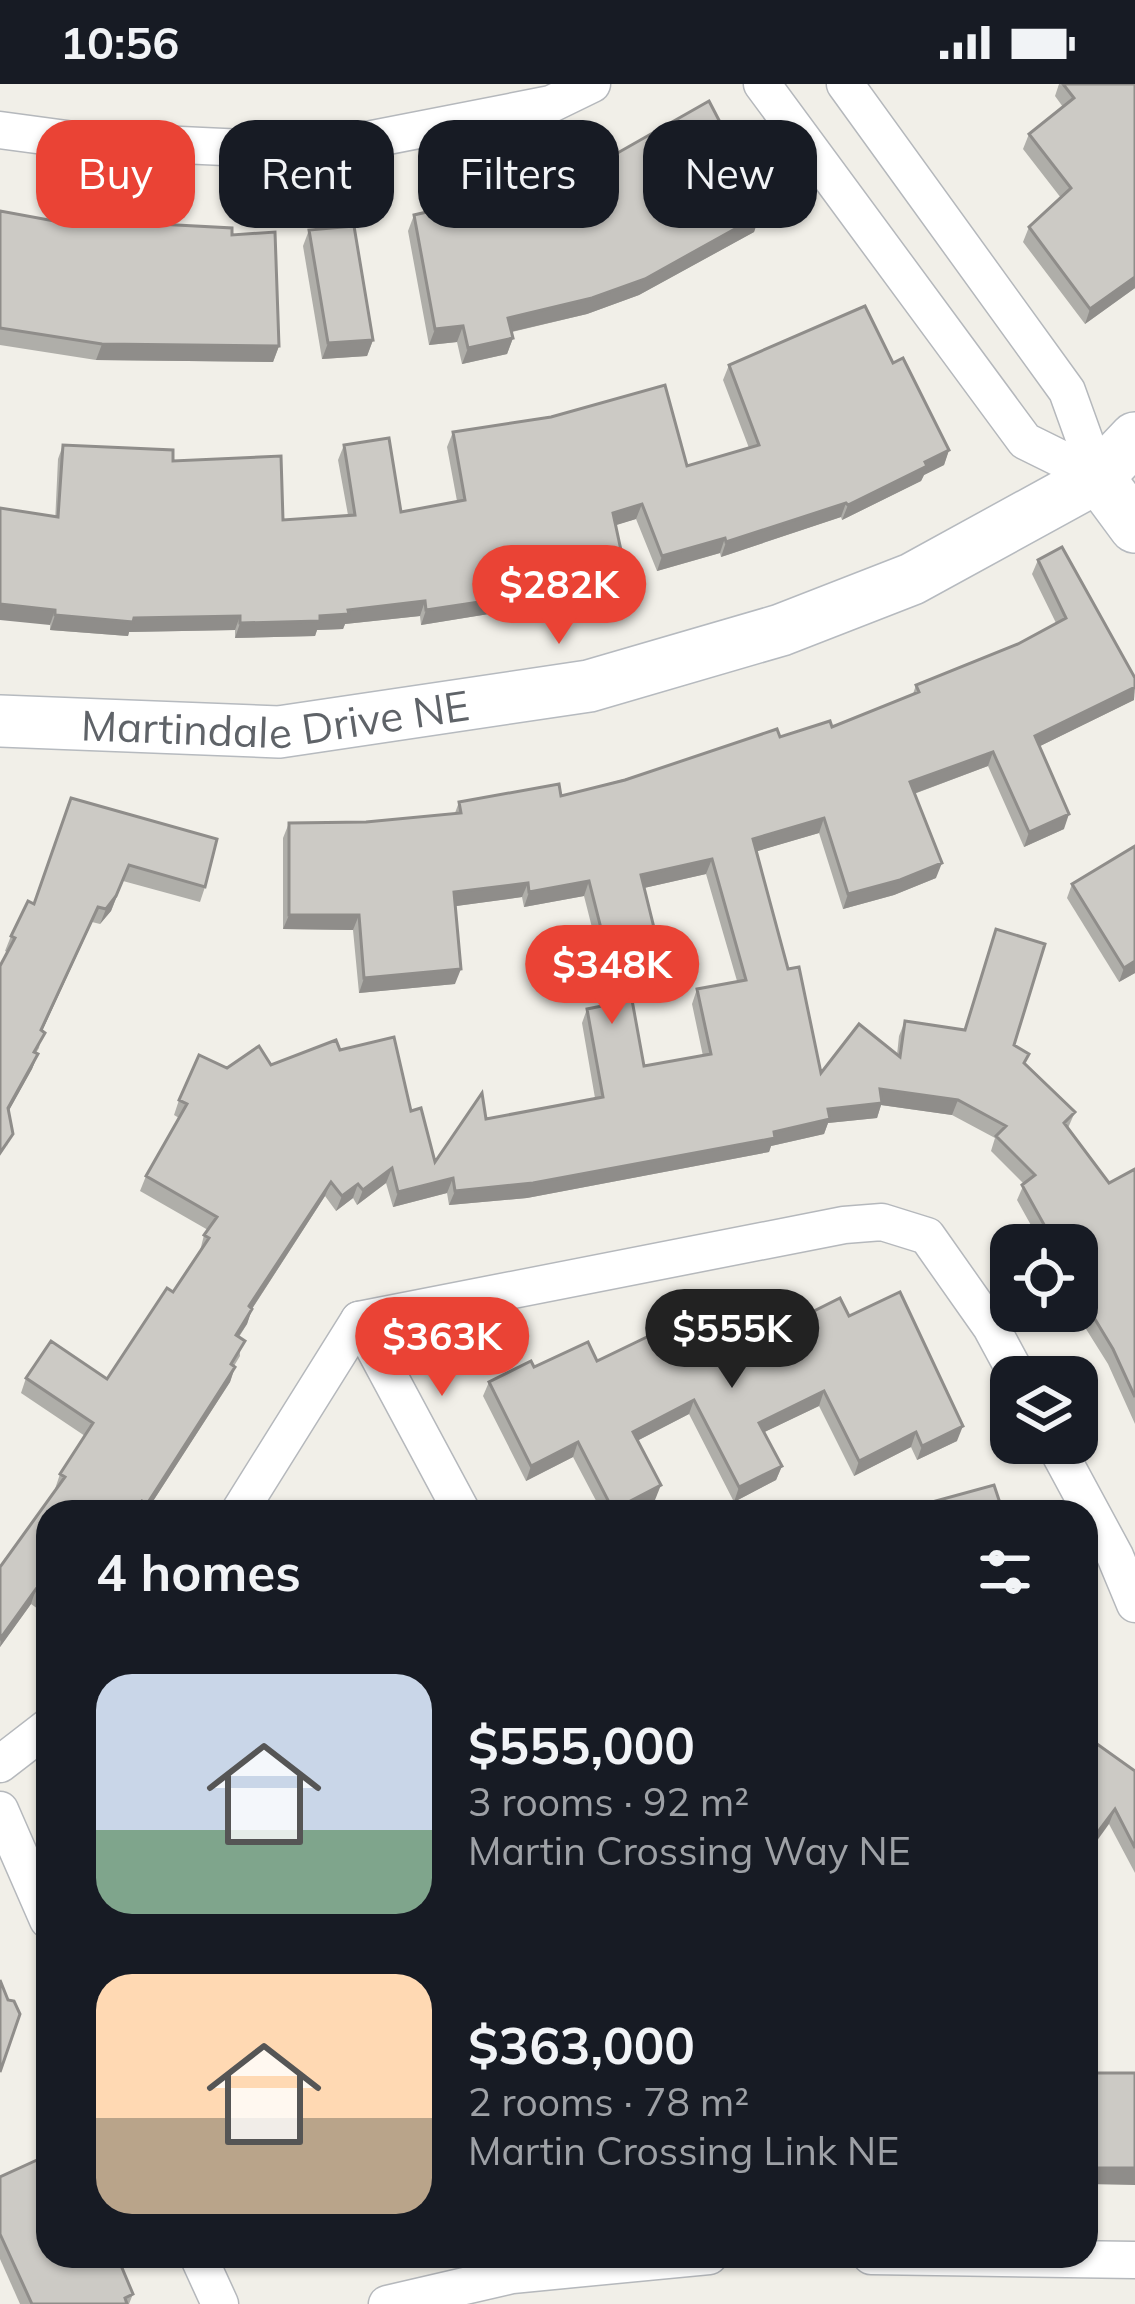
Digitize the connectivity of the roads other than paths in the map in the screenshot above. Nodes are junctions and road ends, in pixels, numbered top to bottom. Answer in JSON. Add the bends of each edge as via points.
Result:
{"nodes":[{"id":1,"x":592,"y":84,"type":"edge"},
{"id":2,"x":762,"y":84,"type":"edge"},
{"id":3,"x":845,"y":84,"type":"edge"},
{"id":4,"x":0,"y":130,"type":"edge"},
{"id":5,"x":1135,"y":439,"type":"edge"},
{"id":6,"x":1098,"y":478,"type":"junction"},
{"id":7,"x":1135,"y":527,"type":"edge"},
{"id":8,"x":0,"y":721,"type":"edge"},
{"id":9,"x":359,"y":1320,"type":"junction"},
{"id":10,"x":1007,"y":1356,"type":"edge"},
{"id":11,"x":1065,"y":1464,"type":"edge"},
{"id":12,"x":246,"y":1500,"type":"edge"},
{"id":13,"x":456,"y":1500,"type":"edge"},
{"id":14,"x":1085,"y":1500,"type":"edge"},
{"id":15,"x":1098,"y":1525,"type":"edge"},
{"id":16,"x":1135,"y":1604,"type":"edge"},
{"id":17,"x":36,"y":1736,"type":"edge"},
{"id":18,"x":0,"y":1765,"type":"edge"},
{"id":19,"x":0,"y":1810,"type":"edge"},
{"id":20,"x":36,"y":1892,"type":"edge"},
{"id":21,"x":1098,"y":2259,"type":"edge"},
{"id":22,"x":1135,"y":2260,"type":"edge"},
{"id":23,"x":204,"y":2268,"type":"edge"},
{"id":24,"x":585,"y":2268,"type":"edge"},
{"id":25,"x":220,"y":2304,"type":"edge"},
{"id":26,"x":387,"y":2304,"type":"edge"}],
"edges":[{"from":1,"to":4,"type":"street","via":[[550,104],[311,151]]},
{"from":2,"to":6,"type":"street","via":[[1024,441]]},
{"from":3,"to":6,"type":"street","via":[[1067,391]]},
{"from":5,"to":6,"type":"street","name":"Martindale Drive NE"},
{"from":6,"to":7,"type":"street"},
{"from":6,"to":8,"type":"street","name":"Martindale Drive NE","via":[[912,578],[781,630],[589,686],[279,732]]},
{"from":9,"to":10,"type":"street","via":[[882,1222],[927,1236]]},
{"from":9,"to":12,"type":"street"},
{"from":9,"to":13,"type":"street"},
{"from":11,"to":14,"type":"street"},
{"from":15,"to":16,"type":"street"},
{"from":17,"to":18,"type":"street"},
{"from":19,"to":20,"type":"street"},
{"from":21,"to":22,"type":"street"},
{"from":23,"to":25,"type":"street"},
{"from":24,"to":26,"type":"street","via":[[512,2275]]}]}
